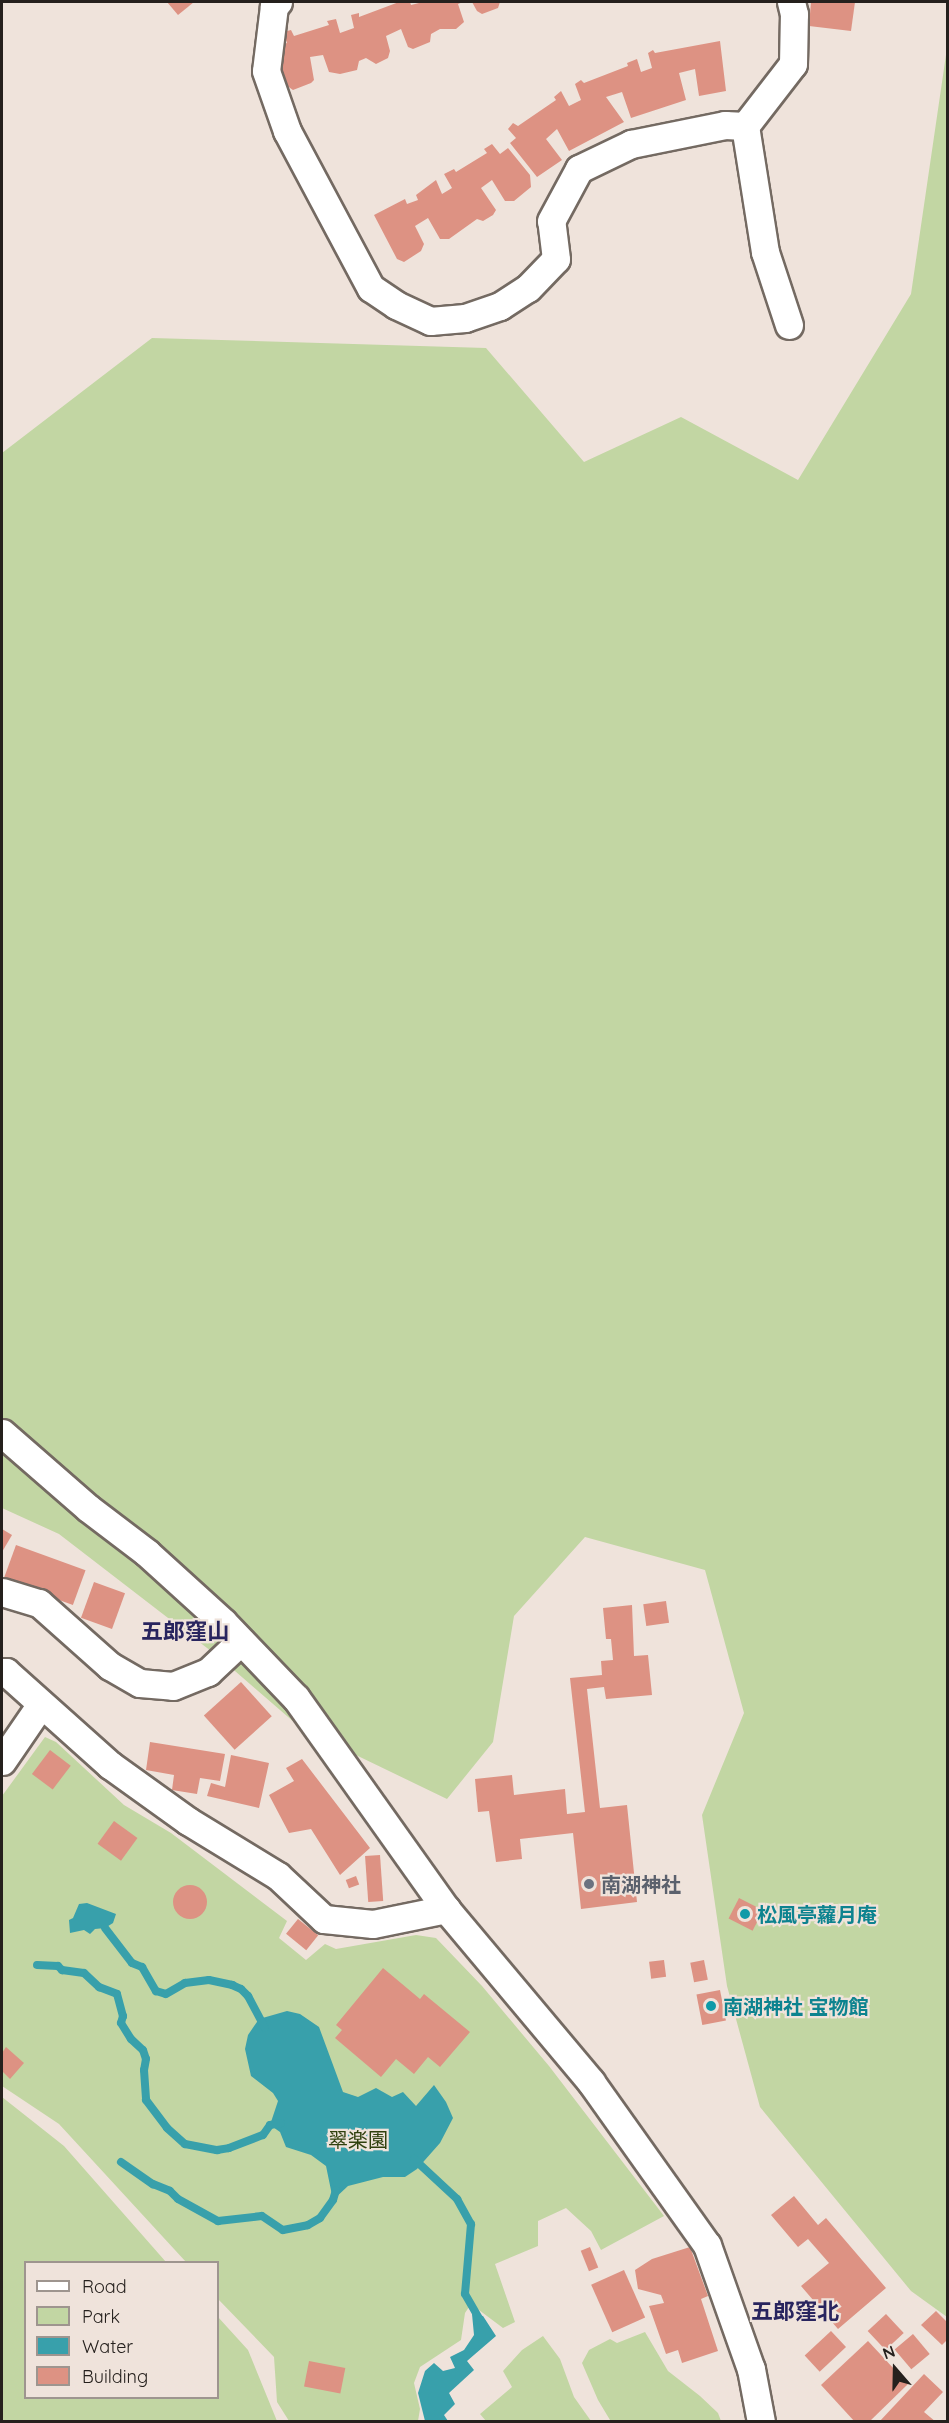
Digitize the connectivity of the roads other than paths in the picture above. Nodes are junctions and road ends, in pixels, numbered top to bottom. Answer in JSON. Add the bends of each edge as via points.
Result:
{"nodes":[{"id":1,"x":278,"y":2,"type":"edge"},
{"id":2,"x":791,"y":2,"type":"edge"},
{"id":3,"x":745,"y":126,"type":"junction"},
{"id":4,"x":789,"y":325,"type":"dead end"},
{"id":5,"x":2,"y":1432,"type":"edge"},
{"id":6,"x":2,"y":1592,"type":"edge"},
{"id":7,"x":241,"y":1641,"type":"junction"},
{"id":8,"x":2,"y":1672,"type":"edge"},
{"id":9,"x":41,"y":1704,"type":"junction"},
{"id":10,"x":2,"y":1761,"type":"edge"},
{"id":11,"x":446,"y":1909,"type":"junction"},
{"id":12,"x":761,"y":2421,"type":"edge"}],
"edges":[{"from":1,"to":3,"type":"street","via":[[274,6],[266,71],[287,131],[371,288],[430,321],[465,318],[500,306],[528,288],[556,259],[551,221],[579,169],[631,144],[724,125]]},
{"from":2,"to":3,"type":"street","via":[[793,64]]},
{"from":3,"to":4,"type":"street","via":[[765,252]]},
{"from":5,"to":7,"type":"street","via":[[88,1508],[147,1553]]},
{"from":6,"to":7,"type":"street","via":[[39,1603],[110,1666],[140,1683],[173,1686],[208,1672]]},
{"from":7,"to":11,"type":"street","via":[[296,1698]]},
{"from":8,"to":9,"type":"street"},
{"from":9,"to":10,"type":"street"},
{"from":9,"to":11,"type":"street","via":[[110,1766],[188,1821],[278,1876],[324,1919],[373,1924]]},
{"from":11,"to":12,"type":"street","via":[[591,2082],[707,2246],[751,2369]]}]}
